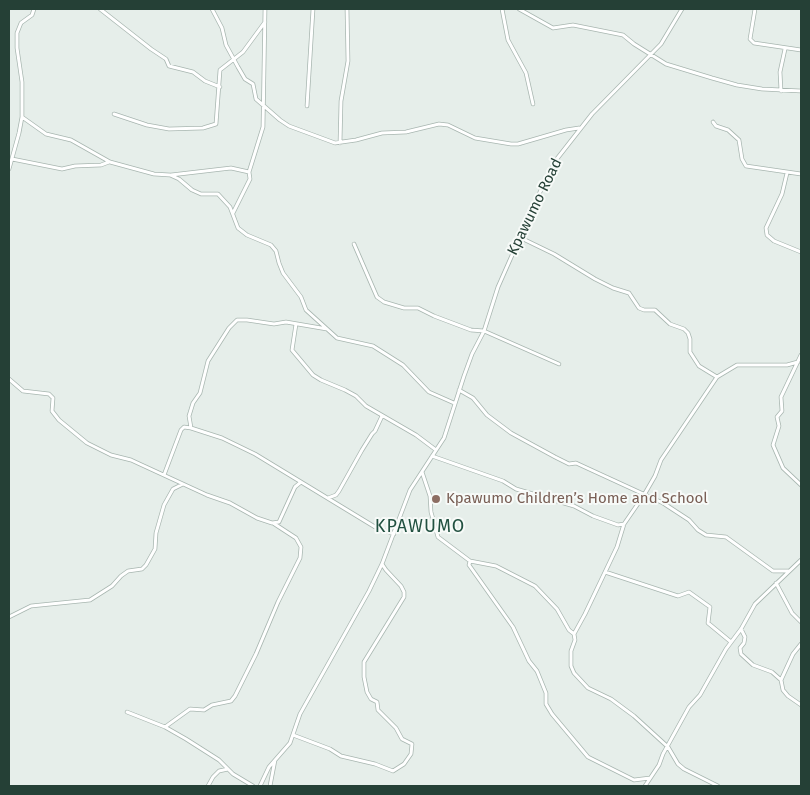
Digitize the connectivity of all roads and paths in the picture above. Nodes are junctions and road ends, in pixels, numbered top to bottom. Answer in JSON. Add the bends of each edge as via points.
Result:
{"nodes":[{"id":1,"x":34,"y":9,"type":"edge"},
{"id":2,"x":100,"y":9,"type":"edge"},
{"id":3,"x":212,"y":9,"type":"edge"},
{"id":4,"x":265,"y":9,"type":"edge"},
{"id":5,"x":312,"y":9,"type":"edge"},
{"id":6,"x":347,"y":9,"type":"edge"},
{"id":7,"x":502,"y":9,"type":"edge"},
{"id":8,"x":519,"y":9,"type":"edge"},
{"id":9,"x":682,"y":9,"type":"edge"},
{"id":10,"x":755,"y":9,"type":"edge"},
{"id":11,"x":265,"y":22,"type":"junction"},
{"id":12,"x":785,"y":49,"type":"junction"},
{"id":13,"x":801,"y":50,"type":"edge"},
{"id":14,"x":652,"y":55,"type":"junction"},
{"id":15,"x":234,"y":60,"type":"junction"},
{"id":16,"x":220,"y":87,"type":"junction"},
{"id":17,"x":781,"y":91,"type":"junction"},
{"id":18,"x":801,"y":91,"type":"edge"},
{"id":19,"x":533,"y":104,"type":"dead end"},
{"id":20,"x":264,"y":106,"type":"junction"},
{"id":21,"x":307,"y":106,"type":"dead end"},
{"id":22,"x":114,"y":114,"type":"dead end"},
{"id":23,"x":22,"y":117,"type":"junction"},
{"id":24,"x":713,"y":122,"type":"dead end"},
{"id":25,"x":580,"y":128,"type":"junction"},
{"id":26,"x":340,"y":143,"type":"junction"},
{"id":27,"x":12,"y":159,"type":"junction"},
{"id":28,"x":110,"y":162,"type":"junction"},
{"id":29,"x":9,"y":169,"type":"edge"},
{"id":30,"x":249,"y":172,"type":"junction"},
{"id":31,"x":788,"y":173,"type":"junction"},
{"id":32,"x":801,"y":174,"type":"edge"},
{"id":33,"x":170,"y":175,"type":"junction"},
{"id":34,"x":233,"y":213,"type":"junction"},
{"id":35,"x":521,"y":238,"type":"junction"},
{"id":36,"x":354,"y":244,"type":"dead end"},
{"id":37,"x":801,"y":252,"type":"edge"},
{"id":38,"x":296,"y":324,"type":"junction"},
{"id":39,"x":327,"y":329,"type":"junction"},
{"id":40,"x":484,"y":331,"type":"junction"},
{"id":41,"x":801,"y":355,"type":"edge"},
{"id":42,"x":798,"y":362,"type":"junction"},
{"id":43,"x":558,"y":364,"type":"dead end"},
{"id":44,"x":718,"y":377,"type":"junction"},
{"id":45,"x":9,"y":379,"type":"edge"},
{"id":46,"x":459,"y":390,"type":"junction"},
{"id":47,"x":454,"y":402,"type":"junction"},
{"id":48,"x":382,"y":416,"type":"junction"},
{"id":49,"x":191,"y":428,"type":"junction"},
{"id":50,"x":436,"y":450,"type":"junction"},
{"id":51,"x":432,"y":456,"type":"junction"},
{"id":52,"x":422,"y":472,"type":"junction"},
{"id":53,"x":164,"y":475,"type":"junction"},
{"id":54,"x":301,"y":482,"type":"junction"},
{"id":55,"x":184,"y":484,"type":"junction"},
{"id":56,"x":801,"y":485,"type":"edge"},
{"id":57,"x":644,"y":495,"type":"junction"},
{"id":58,"x":328,"y":498,"type":"junction"},
{"id":59,"x":272,"y":522,"type":"junction"},
{"id":60,"x":624,"y":524,"type":"junction"},
{"id":61,"x":394,"y":534,"type":"junction"},
{"id":62,"x":801,"y":560,"type":"edge"},
{"id":63,"x":470,"y":561,"type":"junction"},
{"id":64,"x":382,"y":564,"type":"junction"},
{"id":65,"x":788,"y":571,"type":"junction"},
{"id":66,"x":605,"y":572,"type":"junction"},
{"id":67,"x":776,"y":583,"type":"junction"},
{"id":68,"x":9,"y":617,"type":"edge"},
{"id":69,"x":801,"y":622,"type":"edge"},
{"id":70,"x":741,"y":629,"type":"junction"},
{"id":71,"x":574,"y":634,"type":"junction"},
{"id":72,"x":731,"y":642,"type":"junction"},
{"id":73,"x":801,"y":644,"type":"edge"},
{"id":74,"x":780,"y":680,"type":"junction"},
{"id":75,"x":801,"y":704,"type":"edge"},
{"id":76,"x":127,"y":712,"type":"dead end"},
{"id":77,"x":165,"y":727,"type":"junction"},
{"id":78,"x":292,"y":735,"type":"junction"},
{"id":79,"x":668,"y":747,"type":"junction"},
{"id":80,"x":275,"y":759,"type":"junction"},
{"id":81,"x":228,"y":768,"type":"junction"},
{"id":82,"x":650,"y":778,"type":"junction"},
{"id":83,"x":208,"y":786,"type":"edge"},
{"id":84,"x":253,"y":786,"type":"edge"},
{"id":85,"x":260,"y":786,"type":"edge"},
{"id":86,"x":270,"y":786,"type":"edge"},
{"id":87,"x":645,"y":786,"type":"edge"},
{"id":88,"x":718,"y":786,"type":"edge"}],
"edges":[{"from":1,"to":23,"type":"street","via":[[21,23],[17,33]]},
{"from":2,"to":16,"type":"street","via":[[166,58],[169,66],[193,72]]},
{"from":3,"to":15,"type":"street"},
{"from":4,"to":11,"type":"street"},
{"from":5,"to":21,"type":"street"},
{"from":6,"to":26,"type":"street","via":[[348,61],[341,101]]},
{"from":7,"to":19,"type":"street","via":[[508,40],[526,72]]},
{"from":8,"to":14,"type":"street","via":[[553,28],[573,26],[623,35]]},
{"from":9,"to":14,"type":"street","name":"Kpawumo Road"},
{"from":10,"to":12,"type":"street","via":[[750,39],[754,43]]},
{"from":11,"to":15,"type":"street"},
{"from":11,"to":20,"type":"street"},
{"from":12,"to":13,"type":"street"},
{"from":12,"to":17,"type":"street","via":[[780,72]]},
{"from":14,"to":17,"type":"street","via":[[666,64],[737,85]]},
{"from":14,"to":25,"type":"street","name":"Kpawumo Road"},
{"from":15,"to":16,"type":"street","via":[[220,70]]},
{"from":15,"to":20,"type":"street","via":[[245,79],[253,84],[256,99]]},
{"from":16,"to":22,"type":"street","via":[[216,124],[203,128],[147,125]]},
{"from":17,"to":18,"type":"street"},
{"from":20,"to":26,"type":"street","via":[[289,126]]},
{"from":20,"to":30,"type":"street","via":[[263,127]]},
{"from":23,"to":27,"type":"street"},
{"from":23,"to":28,"type":"street","via":[[46,134],[71,140]]},
{"from":24,"to":31,"type":"street","via":[[739,140],[746,166]]},
{"from":25,"to":26,"type":"street","via":[[511,144],[475,138],[439,124]]},
{"from":25,"to":35,"type":"street","name":"Kpawumo Road","via":[[556,160]]},
{"from":27,"to":28,"type":"street","via":[[62,169]]},
{"from":27,"to":29,"type":"street"},
{"from":28,"to":33,"type":"street"},
{"from":30,"to":33,"type":"street","via":[[231,168]]},
{"from":30,"to":34,"type":"street","via":[[250,179]]},
{"from":31,"to":32,"type":"street"},
{"from":31,"to":37,"type":"street","via":[[766,235]]},
{"from":33,"to":34,"type":"street","via":[[201,194],[218,194]]},
{"from":34,"to":39,"type":"street","via":[[238,228],[271,245],[276,251],[283,273],[301,297],[306,310]]},
{"from":35,"to":40,"type":"street","name":"Kpawumo Road","via":[[498,287]]},
{"from":35,"to":44,"type":"street","via":[[595,279],[628,293],[639,308],[655,310],[670,324],[684,329],[690,339],[690,352],[699,366]]},
{"from":36,"to":40,"type":"street","via":[[377,297],[384,302],[418,308],[471,330]]},
{"from":38,"to":39,"type":"street"},
{"from":38,"to":48,"type":"street","via":[[292,350],[303,364],[321,380],[350,393]]},
{"from":38,"to":49,"type":"street","via":[[237,320],[208,360],[200,392],[189,416]]},
{"from":39,"to":47,"type":"street","via":[[338,338],[372,346],[403,364],[429,392]]},
{"from":40,"to":43,"type":"street"},
{"from":40,"to":46,"type":"street","name":"Kpawumo Road"},
{"from":41,"to":42,"type":"street"},
{"from":42,"to":44,"type":"street","via":[[737,365]]},
{"from":42,"to":56,"type":"street","via":[[781,397],[782,411],[777,417],[779,426],[773,445],[783,468]]},
{"from":44,"to":57,"type":"street","via":[[662,460]]},
{"from":45,"to":53,"type":"street","via":[[23,391],[49,394],[53,398],[52,412],[87,443]]},
{"from":46,"to":47,"type":"street","name":"Kpawumo Road"},
{"from":46,"to":57,"type":"street","via":[[474,398],[487,415],[518,437],[569,464],[576,463]]},
{"from":47,"to":50,"type":"street","name":"Kpawumo Road","via":[[444,438]]},
{"from":48,"to":50,"type":"street"},
{"from":48,"to":58,"type":"street","via":[[376,432],[339,491]]},
{"from":49,"to":53,"type":"street","via":[[181,430]]},
{"from":49,"to":54,"type":"street","via":[[255,454]]},
{"from":50,"to":51,"type":"street","name":"Kpawumo Road"},
{"from":51,"to":52,"type":"street","name":"Kpawumo Road"},
{"from":51,"to":60,"type":"street","via":[[503,481],[516,489],[574,506],[618,525]]},
{"from":52,"to":61,"type":"street","name":"Kpawumo Road","via":[[410,490]]},
{"from":52,"to":63,"type":"street","via":[[438,537]]},
{"from":53,"to":55,"type":"street"},
{"from":54,"to":58,"type":"street"},
{"from":54,"to":59,"type":"street","via":[[295,487],[282,518],[279,522]]},
{"from":55,"to":59,"type":"street"},
{"from":55,"to":68,"type":"street","via":[[173,489],[164,505],[155,549],[142,569],[128,571],[90,600],[31,606]]},
{"from":57,"to":60,"type":"street"},
{"from":57,"to":65,"type":"street","via":[[663,503],[706,535],[726,537],[773,571]]},
{"from":58,"to":61,"type":"street","via":[[375,527]]},
{"from":59,"to":77,"type":"street","via":[[296,538],[301,547],[300,558],[235,696],[204,710],[190,710]]},
{"from":60,"to":66,"type":"street"},
{"from":61,"to":64,"type":"street","name":"Kpawumo Road"},
{"from":62,"to":65,"type":"street"},
{"from":63,"to":71,"type":"street","via":[[496,566],[535,586],[557,609]]},
{"from":63,"to":82,"type":"street","via":[[513,627],[537,671],[546,693],[546,704],[560,724],[588,756],[634,780]]},
{"from":64,"to":78,"type":"street","name":"Kpawumo Road","via":[[300,714]]},
{"from":64,"to":78,"type":"street","via":[[401,586],[404,597],[364,662],[364,677],[367,692],[377,702],[378,710],[402,739],[412,744],[411,754],[393,771],[341,756]]},
{"from":65,"to":67,"type":"street"},
{"from":66,"to":71,"type":"street"},
{"from":66,"to":72,"type":"street","via":[[678,596],[689,592],[710,607],[708,623]]},
{"from":67,"to":69,"type":"street","via":[[792,614]]},
{"from":67,"to":70,"type":"street","via":[[755,604]]},
{"from":70,"to":72,"type":"street"},
{"from":70,"to":74,"type":"street","via":[[745,637],[741,654]]},
{"from":71,"to":79,"type":"street","via":[[571,652],[574,673],[588,688],[621,706]]},
{"from":72,"to":79,"type":"street","via":[[700,695],[689,707]]},
{"from":73,"to":74,"type":"street"},
{"from":74,"to":75,"type":"street","via":[[788,696]]},
{"from":76,"to":77,"type":"street"},
{"from":77,"to":81,"type":"street"},
{"from":78,"to":80,"type":"street","name":"Kpawumo Road","via":[[290,743]]},
{"from":79,"to":82,"type":"street"},
{"from":79,"to":88,"type":"street","via":[[684,769]]},
{"from":80,"to":85,"type":"street","name":"Kpawumo Road"},
{"from":80,"to":86,"type":"street"},
{"from":81,"to":83,"type":"street","via":[[219,771]]},
{"from":81,"to":84,"type":"street"},
{"from":82,"to":87,"type":"street"}]}
